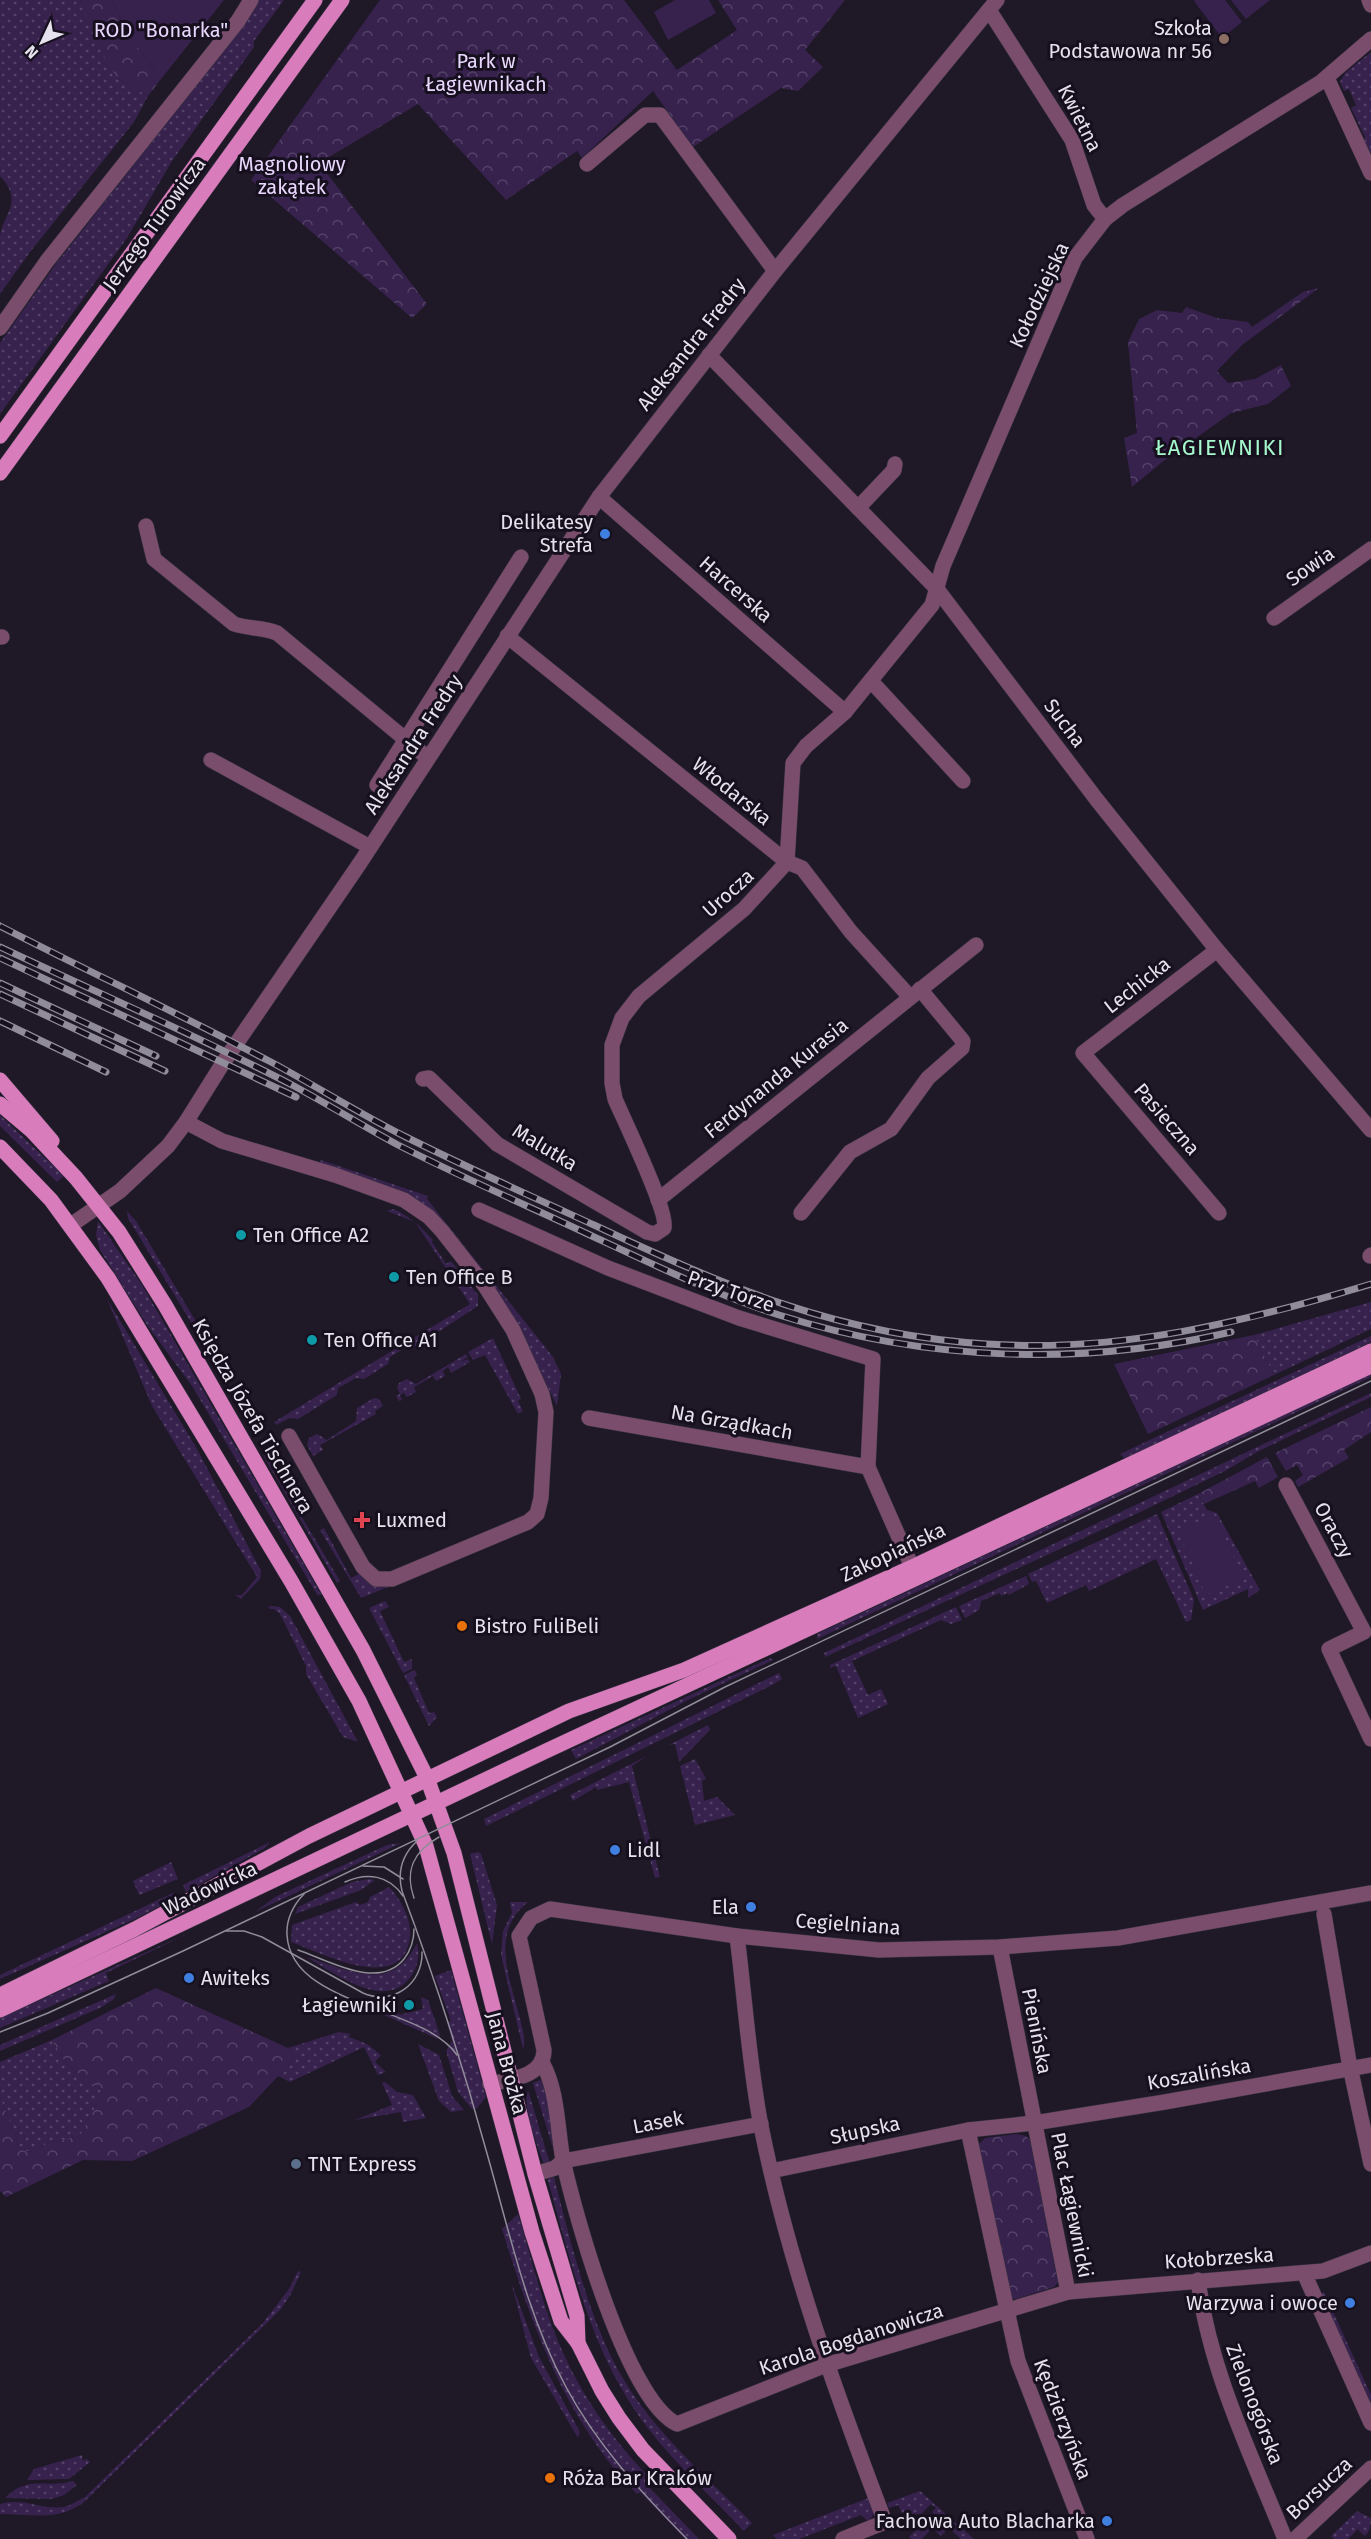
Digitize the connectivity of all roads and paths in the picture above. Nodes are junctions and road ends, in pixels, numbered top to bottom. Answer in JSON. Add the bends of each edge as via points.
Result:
{"nodes":[{"id":1,"x":251,"y":0,"type":"edge"},
{"id":2,"x":315,"y":0,"type":"edge"},
{"id":3,"x":342,"y":0,"type":"edge"},
{"id":4,"x":1370,"y":0,"type":"edge"},
{"id":5,"x":993,"y":3,"type":"edge"},
{"id":6,"x":1371,"y":5,"type":"edge"},
{"id":7,"x":1371,"y":39,"type":"edge"},
{"id":8,"x":1327,"y":78,"type":"junction"},
{"id":9,"x":587,"y":164,"type":"dead end"},
{"id":10,"x":1371,"y":173,"type":"edge"},
{"id":11,"x":1105,"y":219,"type":"junction"},
{"id":12,"x":776,"y":271,"type":"junction"},
{"id":13,"x":2,"y":325,"type":"edge"},
{"id":14,"x":709,"y":355,"type":"junction"},
{"id":15,"x":0,"y":436,"type":"edge"},
{"id":16,"x":896,"y":467,"type":"dead end"},
{"id":17,"x":0,"y":473,"type":"edge"},
{"id":18,"x":599,"y":497,"type":"junction"},
{"id":19,"x":858,"y":508,"type":"junction"},
{"id":20,"x":146,"y":526,"type":"dead end"},
{"id":21,"x":1371,"y":549,"type":"edge"},
{"id":22,"x":521,"y":557,"type":"dead end"},
{"id":23,"x":937,"y":589,"type":"junction"},
{"id":24,"x":1274,"y":618,"type":"dead end"},
{"id":25,"x":507,"y":636,"type":"junction"},
{"id":26,"x":871,"y":681,"type":"junction"},
{"id":27,"x":845,"y":712,"type":"junction"},
{"id":28,"x":405,"y":741,"type":"junction"},
{"id":29,"x":428,"y":758,"type":"junction"},
{"id":30,"x":211,"y":760,"type":"dead end"},
{"id":31,"x":963,"y":781,"type":"dead end"},
{"id":32,"x":376,"y":785,"type":"dead end"},
{"id":33,"x":370,"y":847,"type":"junction"},
{"id":34,"x":787,"y":862,"type":"junction"},
{"id":35,"x":976,"y":945,"type":"dead end"},
{"id":36,"x":1217,"y":950,"type":"junction"},
{"id":37,"x":915,"y":993,"type":"junction"},
{"id":38,"x":1083,"y":1053,"type":"joint"},
{"id":39,"x":423,"y":1079,"type":"dead end"},
{"id":40,"x":0,"y":1080,"type":"edge"},
{"id":41,"x":0,"y":1104,"type":"edge"},
{"id":42,"x":186,"y":1122,"type":"junction"},
{"id":43,"x":1371,"y":1130,"type":"edge"},
{"id":44,"x":0,"y":1148,"type":"edge"},
{"id":45,"x":67,"y":1167,"type":"junction"},
{"id":46,"x":658,"y":1200,"type":"junction"},
{"id":47,"x":100,"y":1206,"type":"junction"},
{"id":48,"x":479,"y":1210,"type":"dead end"},
{"id":49,"x":801,"y":1213,"type":"dead end"},
{"id":50,"x":1219,"y":1213,"type":"dead end"},
{"id":51,"x":71,"y":1225,"type":"junction"},
{"id":52,"x":659,"y":1233,"type":"joint"},
{"id":53,"x":1371,"y":1351,"type":"edge"},
{"id":54,"x":1371,"y":1366,"type":"edge"},
{"id":55,"x":589,"y":1418,"type":"dead end"},
{"id":56,"x":290,"y":1436,"type":"dead end"},
{"id":57,"x":868,"y":1467,"type":"junction"},
{"id":58,"x":1287,"y":1485,"type":"dead end"},
{"id":59,"x":912,"y":1567,"type":"junction"},
{"id":60,"x":1371,"y":1739,"type":"edge"},
{"id":61,"x":427,"y":1778,"type":"junction"},
{"id":62,"x":401,"y":1790,"type":"junction"},
{"id":63,"x":437,"y":1802,"type":"junction"},
{"id":64,"x":412,"y":1814,"type":"junction"},
{"id":65,"x":1371,"y":1893,"type":"edge"},
{"id":66,"x":1324,"y":1914,"type":"dead end"},
{"id":67,"x":737,"y":1936,"type":"junction"},
{"id":68,"x":1000,"y":1947,"type":"junction"},
{"id":69,"x":0,"y":1995,"type":"edge"},
{"id":70,"x":0,"y":2010,"type":"edge"},
{"id":71,"x":542,"y":2062,"type":"junction"},
{"id":72,"x":1371,"y":2065,"type":"edge"},
{"id":73,"x":1353,"y":2068,"type":"junction"},
{"id":74,"x":511,"y":2079,"type":"junction"},
{"id":75,"x":490,"y":2084,"type":"junction"},
{"id":76,"x":1034,"y":2123,"type":"junction"},
{"id":77,"x":761,"y":2124,"type":"junction"},
{"id":78,"x":968,"y":2130,"type":"junction"},
{"id":79,"x":563,"y":2161,"type":"junction"},
{"id":80,"x":1371,"y":2164,"type":"edge"},
{"id":81,"x":771,"y":2171,"type":"junction"},
{"id":82,"x":535,"y":2174,"type":"junction"},
{"id":83,"x":1371,"y":2253,"type":"edge"},
{"id":84,"x":1304,"y":2273,"type":"junction"},
{"id":85,"x":1198,"y":2280,"type":"junction"},
{"id":86,"x":1068,"y":2292,"type":"junction"},
{"id":87,"x":1006,"y":2312,"type":"junction"},
{"id":88,"x":578,"y":2343,"type":"junction"},
{"id":89,"x":826,"y":2366,"type":"junction"},
{"id":90,"x":1371,"y":2423,"type":"edge"},
{"id":91,"x":677,"y":2424,"type":"joint"},
{"id":92,"x":1371,"y":2468,"type":"edge"},
{"id":93,"x":729,"y":2539,"type":"edge"},
{"id":94,"x":843,"y":2539,"type":"edge"},
{"id":95,"x":1087,"y":2539,"type":"edge"},
{"id":96,"x":1285,"y":2539,"type":"edge"},
{"id":97,"x":1295,"y":2539,"type":"edge"}],
"edges":[{"from":1,"to":13,"type":"street","via":[[47,261]]},
{"from":2,"to":15,"type":"main road","name":"Jerzego Turowicza"},
{"from":3,"to":17,"type":"main road","name":"Jerzego Turowicza"},
{"from":4,"to":6,"type":"street"},
{"from":5,"to":11,"type":"street","name":"Kwietna","via":[[1072,140],[1094,205]]},
{"from":5,"to":12,"type":"street","name":"Aleksandra Fredry"},
{"from":7,"to":8,"type":"street","name":"Kołodziejska"},
{"from":8,"to":10,"type":"street"},
{"from":8,"to":11,"type":"street","name":"Kołodziejska"},
{"from":9,"to":12,"type":"street","via":[[645,115],[660,115]]},
{"from":11,"to":23,"type":"street","name":"Kołodziejska","via":[[1076,258],[943,566]]},
{"from":12,"to":14,"type":"street","name":"Aleksandra Fredry"},
{"from":14,"to":18,"type":"street","name":"Aleksandra Fredry"},
{"from":14,"to":19,"type":"street","name":"Sucha"},
{"from":16,"to":19,"type":"street"},
{"from":18,"to":25,"type":"street","name":"Aleksandra Fredry"},
{"from":18,"to":27,"type":"street","name":"Harcerska"},
{"from":19,"to":23,"type":"street","name":"Sucha"},
{"from":20,"to":28,"type":"street","via":[[154,559],[234,624],[277,633]]},
{"from":21,"to":24,"type":"street","name":"Sowia"},
{"from":22,"to":28,"type":"street"},
{"from":23,"to":26,"type":"street","via":[[932,605]]},
{"from":23,"to":36,"type":"street","name":"Sucha"},
{"from":25,"to":29,"type":"street","name":"Aleksandra Fredry"},
{"from":25,"to":34,"type":"street","name":"Włodarska"},
{"from":26,"to":27,"type":"street"},
{"from":26,"to":31,"type":"street"},
{"from":27,"to":34,"type":"street","via":[[793,764]]},
{"from":28,"to":29,"type":"street"},
{"from":28,"to":32,"type":"street"},
{"from":29,"to":33,"type":"street","name":"Aleksandra Fredry"},
{"from":30,"to":33,"type":"street"},
{"from":33,"to":42,"type":"street","name":"Aleksandra Fredry"},
{"from":34,"to":37,"type":"street","name":"Włodarska","via":[[802,868],[851,932]]},
{"from":34,"to":46,"type":"street","name":"Urocza","via":[[744,909],[639,996],[616,1032],[612,1058],[615,1099]]},
{"from":35,"to":37,"type":"street","name":"Ferdynanda Kurasia"},
{"from":36,"to":38,"type":"street","name":"Lechicka"},
{"from":36,"to":43,"type":"street","name":"Sucha"},
{"from":37,"to":46,"type":"street","name":"Ferdynanda Kurasia"},
{"from":37,"to":49,"type":"street","via":[[963,1041],[962,1048],[928,1078],[891,1129],[850,1152]]},
{"from":38,"to":50,"type":"street","name":"Pasieczna"},
{"from":39,"to":52,"type":"street","name":"Malutka","via":[[429,1078],[441,1087],[497,1144],[515,1156],[647,1232]]},
{"from":40,"to":45,"type":"main road","via":[[49,1134]]},
{"from":41,"to":45,"type":"main road","name":"Księdza Józefa Tischnera"},
{"from":42,"to":47,"type":"street","name":"Aleksandra Fredry","via":[[168,1146]]},
{"from":42,"to":56,"type":"street","via":[[222,1141],[404,1200],[429,1217],[499,1308],[542,1394],[546,1412],[540,1508],[528,1522],[392,1579],[376,1579],[363,1567]]},
{"from":44,"to":51,"type":"main road"},
{"from":45,"to":47,"type":"main road","name":"Księdza Józefa Tischnera"},
{"from":46,"to":52,"type":"street","name":"Urocza","via":[[666,1222]]},
{"from":47,"to":51,"type":"street","name":"Aleksandra Fredry"},
{"from":47,"to":61,"type":"main road","name":"Księdza Józefa Tischnera","via":[[165,1305],[343,1615]]},
{"from":48,"to":57,"type":"street","name":"Przy Torze","via":[[608,1268],[739,1318],[873,1359]]},
{"from":51,"to":62,"type":"main road","via":[[120,1297],[297,1591],[359,1701]]},
{"from":53,"to":59,"type":"main road","name":"Zakopiańska"},
{"from":54,"to":63,"type":"main road","name":"Zakopiańska"},
{"from":55,"to":57,"type":"street","name":"Na Grządkach"},
{"from":57,"to":59,"type":"street"},
{"from":58,"to":60,"type":"street","name":"Oraczy","via":[[1364,1632],[1329,1649]]},
{"from":59,"to":61,"type":"main road","name":"Zakopiańska","via":[[684,1670],[569,1711]]},
{"from":61,"to":62,"type":"main road","name":"Wadowicka"},
{"from":61,"to":63,"type":"main road","name":"Jana Brożka"},
{"from":62,"to":64,"type":"main road","name":"Jana Brożka"},
{"from":62,"to":69,"type":"main road","name":"Wadowicka"},
{"from":63,"to":64,"type":"main road","name":"Wadowicka"},
{"from":63,"to":74,"type":"main road","name":"Jana Brożka","via":[[454,1853]]},
{"from":64,"to":70,"type":"main road","name":"Wadowicka"},
{"from":64,"to":75,"type":"main road","name":"Jana Brożka","via":[[430,1861]]},
{"from":65,"to":68,"type":"street","name":"Cegielniana","via":[[1118,1938]]},
{"from":66,"to":73,"type":"street"},
{"from":67,"to":68,"type":"street","name":"Cegielniana","via":[[879,1950]]},
{"from":67,"to":71,"type":"street","name":"Cegielniana","via":[[550,1909],[538,1912],[519,1936],[544,2050]]},
{"from":67,"to":77,"type":"street"},
{"from":68,"to":76,"type":"street","name":"Pienińska"},
{"from":71,"to":74,"type":"street","via":[[532,2073]]},
{"from":71,"to":79,"type":"street","name":"Jana Brożka","via":[[550,2077]]},
{"from":72,"to":73,"type":"street","name":"Koszalińska"},
{"from":73,"to":76,"type":"street","name":"Koszalińska"},
{"from":73,"to":80,"type":"street"},
{"from":74,"to":75,"type":"street"},
{"from":74,"to":82,"type":"main road","name":"Jana Brożka"},
{"from":75,"to":88,"type":"main road","name":"Jana Brożka","via":[[547,2283],[561,2321]]},
{"from":76,"to":78,"type":"street","name":"Plac Łagiewnicki"},
{"from":76,"to":86,"type":"street","name":"Plac Łagiewnicki"},
{"from":77,"to":79,"type":"street","name":"Lasek"},
{"from":77,"to":81,"type":"street"},
{"from":78,"to":81,"type":"street","name":"Słupska"},
{"from":78,"to":87,"type":"street"},
{"from":79,"to":82,"type":"street","via":[[555,2169]]},
{"from":79,"to":91,"type":"street","name":"Jana Brożka","via":[[622,2349],[658,2410]]},
{"from":81,"to":89,"type":"street"},
{"from":82,"to":88,"type":"main road","name":"Jana Brożka","via":[[577,2316]]},
{"from":83,"to":84,"type":"street","name":"Kołobrzeska","via":[[1323,2271]]},
{"from":84,"to":85,"type":"street","name":"Kołobrzeska"},
{"from":84,"to":90,"type":"street"},
{"from":85,"to":86,"type":"street","name":"Kołobrzeska"},
{"from":85,"to":96,"type":"street","name":"Zielonogórska","via":[[1225,2396]]},
{"from":86,"to":87,"type":"street","name":"Plac Łagiewnicki"},
{"from":87,"to":89,"type":"street","name":"Karola Bogdanowicza"},
{"from":87,"to":95,"type":"street","name":"Kędzierzyńska","via":[[1018,2361]]},
{"from":88,"to":93,"type":"main road","name":"Jana Brożka","via":[[602,2391],[637,2442]]},
{"from":89,"to":91,"type":"street","name":"Karola Bogdanowicza"},
{"from":89,"to":94,"type":"street","via":[[885,2522]]},
{"from":92,"to":97,"type":"street","name":"Borsucza"}]}
